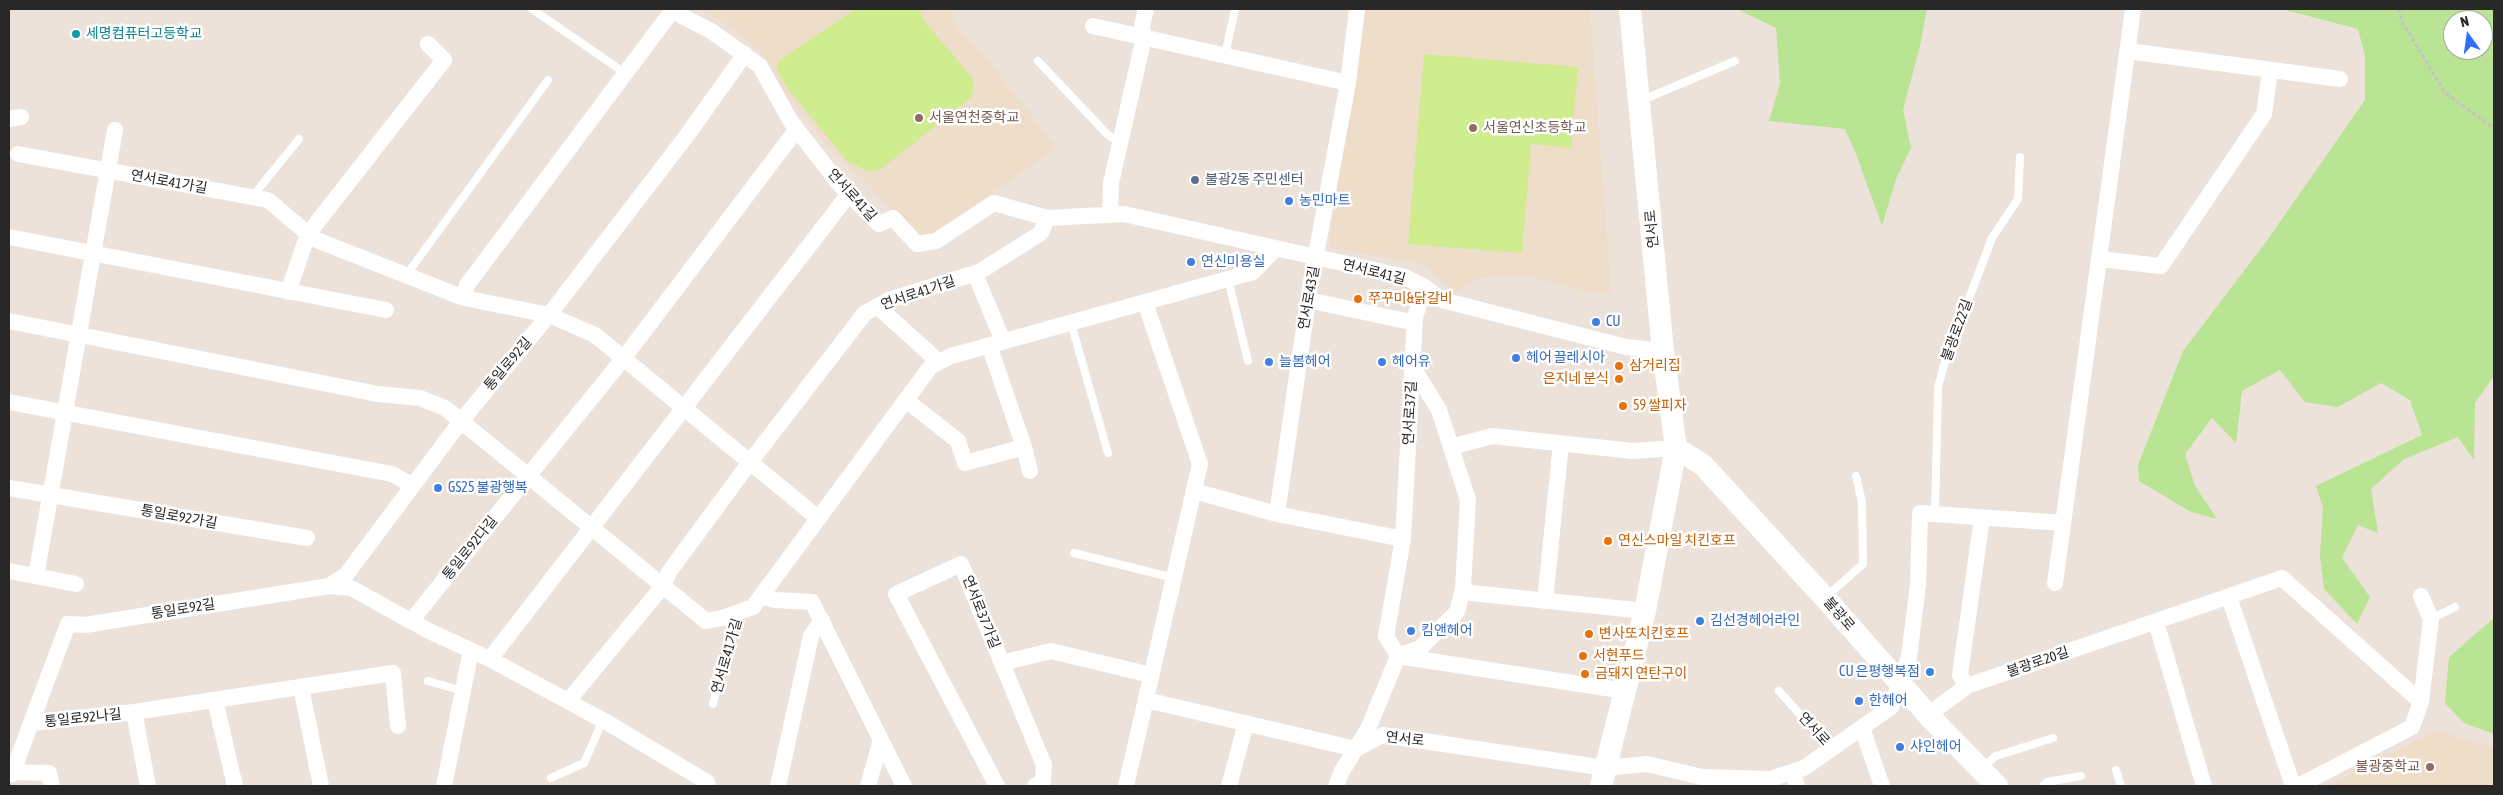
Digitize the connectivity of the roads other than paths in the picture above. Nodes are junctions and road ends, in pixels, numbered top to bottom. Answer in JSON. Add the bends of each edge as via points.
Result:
{"nodes":[{"id":1,"x":532,"y":9,"type":"edge"},
{"id":2,"x":1146,"y":9,"type":"edge"},
{"id":3,"x":1236,"y":9,"type":"edge"},
{"id":4,"x":1357,"y":9,"type":"edge"},
{"id":5,"x":1630,"y":9,"type":"edge"},
{"id":6,"x":2133,"y":9,"type":"edge"},
{"id":7,"x":671,"y":10,"type":"edge"},
{"id":8,"x":1093,"y":26,"type":"dead end"},
{"id":9,"x":1144,"y":37,"type":"junction"},
{"id":10,"x":428,"y":44,"type":"dead end"},
{"id":11,"x":2128,"y":51,"type":"junction"},
{"id":12,"x":746,"y":54,"type":"junction"},
{"id":13,"x":1225,"y":55,"type":"junction"},
{"id":14,"x":1038,"y":61,"type":"dead end"},
{"id":15,"x":1735,"y":61,"type":"dead end"},
{"id":16,"x":2270,"y":70,"type":"junction"},
{"id":17,"x":625,"y":73,"type":"junction"},
{"id":18,"x":2340,"y":79,"type":"dead end"},
{"id":19,"x":548,"y":80,"type":"dead end"},
{"id":20,"x":1348,"y":83,"type":"junction"},
{"id":21,"x":1640,"y":101,"type":"junction"},
{"id":22,"x":797,"y":129,"type":"junction"},
{"id":23,"x":115,"y":130,"type":"dead end"},
{"id":24,"x":299,"y":139,"type":"dead end"},
{"id":25,"x":1121,"y":144,"type":"junction"},
{"id":26,"x":18,"y":154,"type":"dead end"},
{"id":27,"x":2020,"y":157,"type":"dead end"},
{"id":28,"x":108,"y":171,"type":"junction"},
{"id":29,"x":849,"y":194,"type":"junction"},
{"id":30,"x":252,"y":197,"type":"junction"},
{"id":31,"x":1110,"y":214,"type":"junction"},
{"id":32,"x":1047,"y":218,"type":"junction"},
{"id":33,"x":308,"y":234,"type":"junction"},
{"id":34,"x":9,"y":237,"type":"edge"},
{"id":35,"x":1275,"y":249,"type":"junction"},
{"id":36,"x":93,"y":255,"type":"junction"},
{"id":37,"x":1316,"y":258,"type":"junction"},
{"id":38,"x":2099,"y":258,"type":"junction"},
{"id":39,"x":975,"y":274,"type":"junction"},
{"id":40,"x":405,"y":277,"type":"junction"},
{"id":41,"x":1228,"y":279,"type":"junction"},
{"id":42,"x":1425,"y":287,"type":"junction"},
{"id":43,"x":288,"y":292,"type":"junction"},
{"id":44,"x":464,"y":298,"type":"junction"},
{"id":45,"x":1308,"y":300,"type":"junction"},
{"id":46,"x":1146,"y":302,"type":"junction"},
{"id":47,"x":877,"y":306,"type":"junction"},
{"id":48,"x":386,"y":310,"type":"dead end"},
{"id":49,"x":549,"y":316,"type":"junction"},
{"id":50,"x":9,"y":321,"type":"edge"},
{"id":51,"x":1070,"y":322,"type":"junction"},
{"id":52,"x":1415,"y":323,"type":"junction"},
{"id":53,"x":79,"y":336,"type":"junction"},
{"id":54,"x":996,"y":343,"type":"junction"},
{"id":55,"x":1662,"y":351,"type":"junction"},
{"id":56,"x":623,"y":359,"type":"junction"},
{"id":57,"x":1248,"y":360,"type":"dead end"},
{"id":58,"x":939,"y":362,"type":"junction"},
{"id":59,"x":1412,"y":366,"type":"junction"},
{"id":60,"x":906,"y":400,"type":"junction"},
{"id":61,"x":9,"y":402,"type":"edge"},
{"id":62,"x":684,"y":408,"type":"junction"},
{"id":63,"x":65,"y":414,"type":"junction"},
{"id":64,"x":461,"y":421,"type":"junction"},
{"id":65,"x":1561,"y":443,"type":"junction"},
{"id":66,"x":1451,"y":446,"type":"junction"},
{"id":67,"x":1024,"y":447,"type":"junction"},
{"id":68,"x":1676,"y":448,"type":"junction"},
{"id":69,"x":1108,"y":453,"type":"dead end"},
{"id":70,"x":750,"y":462,"type":"junction"},
{"id":71,"x":1030,"y":471,"type":"dead end"},
{"id":72,"x":528,"y":476,"type":"junction"},
{"id":73,"x":1856,"y":476,"type":"dead end"},
{"id":74,"x":412,"y":485,"type":"junction"},
{"id":75,"x":9,"y":488,"type":"edge"},
{"id":76,"x":1194,"y":490,"type":"junction"},
{"id":77,"x":51,"y":495,"type":"junction"},
{"id":78,"x":1277,"y":514,"type":"junction"},
{"id":79,"x":1935,"y":514,"type":"junction"},
{"id":80,"x":818,"y":518,"type":"junction"},
{"id":81,"x":1982,"y":518,"type":"junction"},
{"id":82,"x":2063,"y":524,"type":"junction"},
{"id":83,"x":590,"y":527,"type":"junction"},
{"id":84,"x":307,"y":538,"type":"dead end"},
{"id":85,"x":1403,"y":539,"type":"junction"},
{"id":86,"x":1074,"y":553,"type":"dead end"},
{"id":87,"x":9,"y":571,"type":"edge"},
{"id":88,"x":36,"y":576,"type":"junction"},
{"id":89,"x":1174,"y":578,"type":"junction"},
{"id":90,"x":2055,"y":582,"type":"dead end"},
{"id":91,"x":76,"y":584,"type":"dead end"},
{"id":92,"x":329,"y":586,"type":"junction"},
{"id":93,"x":663,"y":586,"type":"junction"},
{"id":94,"x":1462,"y":592,"type":"junction"},
{"id":95,"x":761,"y":596,"type":"junction"},
{"id":96,"x":2421,"y":596,"type":"dead end"},
{"id":97,"x":2229,"y":597,"type":"junction"},
{"id":98,"x":1825,"y":598,"type":"junction"},
{"id":99,"x":1545,"y":601,"type":"junction"},
{"id":100,"x":2456,"y":607,"type":"dead end"},
{"id":101,"x":1644,"y":611,"type":"junction"},
{"id":102,"x":737,"y":613,"type":"junction"},
{"id":103,"x":2432,"y":619,"type":"junction"},
{"id":104,"x":822,"y":620,"type":"junction"},
{"id":105,"x":411,"y":621,"type":"junction"},
{"id":106,"x":2156,"y":622,"type":"junction"},
{"id":107,"x":471,"y":650,"type":"junction"},
{"id":108,"x":1398,"y":656,"type":"junction"},
{"id":109,"x":490,"y":659,"type":"junction"},
{"id":110,"x":1002,"y":663,"type":"junction"},
{"id":111,"x":1151,"y":675,"type":"junction"},
{"id":112,"x":428,"y":681,"type":"dead end"},
{"id":113,"x":1900,"y":685,"type":"junction"},
{"id":114,"x":1967,"y":686,"type":"junction"},
{"id":115,"x":301,"y":687,"type":"junction"},
{"id":116,"x":463,"y":691,"type":"junction"},
{"id":117,"x":1624,"y":691,"type":"junction"},
{"id":118,"x":1779,"y":691,"type":"dead end"},
{"id":119,"x":215,"y":700,"type":"junction"},
{"id":120,"x":1146,"y":700,"type":"junction"},
{"id":121,"x":568,"y":701,"type":"junction"},
{"id":122,"x":2421,"y":702,"type":"junction"},
{"id":123,"x":713,"y":704,"type":"dead end"},
{"id":124,"x":134,"y":712,"type":"junction"},
{"id":125,"x":1928,"y":715,"type":"junction"},
{"id":126,"x":603,"y":720,"type":"junction"},
{"id":127,"x":31,"y":723,"type":"junction"},
{"id":128,"x":1246,"y":723,"type":"junction"},
{"id":129,"x":398,"y":726,"type":"dead end"},
{"id":130,"x":1862,"y":728,"type":"junction"},
{"id":131,"x":2052,"y":738,"type":"dead end"},
{"id":132,"x":881,"y":740,"type":"junction"},
{"id":133,"x":1356,"y":749,"type":"junction"},
{"id":134,"x":1832,"y":749,"type":"junction"},
{"id":135,"x":1980,"y":769,"type":"junction"},
{"id":136,"x":2116,"y":770,"type":"dead end"},
{"id":137,"x":11,"y":773,"type":"edge"},
{"id":138,"x":2082,"y":776,"type":"dead end"},
{"id":139,"x":1603,"y":777,"type":"edge"},
{"id":140,"x":551,"y":778,"type":"dead end"},
{"id":141,"x":1794,"y":779,"type":"edge"},
{"id":142,"x":52,"y":786,"type":"edge"},
{"id":143,"x":148,"y":786,"type":"edge"},
{"id":144,"x":235,"y":786,"type":"edge"},
{"id":145,"x":322,"y":786,"type":"edge"},
{"id":146,"x":444,"y":786,"type":"edge"},
{"id":147,"x":708,"y":786,"type":"edge"},
{"id":148,"x":778,"y":786,"type":"edge"},
{"id":149,"x":868,"y":786,"type":"edge"},
{"id":150,"x":904,"y":786,"type":"edge"},
{"id":151,"x":997,"y":786,"type":"edge"},
{"id":152,"x":1035,"y":786,"type":"edge"},
{"id":153,"x":1126,"y":786,"type":"edge"},
{"id":154,"x":1229,"y":786,"type":"edge"},
{"id":155,"x":1336,"y":786,"type":"edge"},
{"id":156,"x":1882,"y":786,"type":"edge"},
{"id":157,"x":1998,"y":786,"type":"edge"},
{"id":158,"x":2043,"y":786,"type":"edge"},
{"id":159,"x":2121,"y":786,"type":"edge"},
{"id":160,"x":2204,"y":786,"type":"edge"},
{"id":161,"x":2293,"y":786,"type":"edge"},
{"id":162,"x":2298,"y":786,"type":"edge"}],
"edges":[{"from":1,"to":17,"type":"lane"},
{"from":2,"to":9,"type":"street","via":[[1142,26]]},
{"from":3,"to":13,"type":"lane"},
{"from":4,"to":20,"type":"street","name":"연서로43길"},
{"from":5,"to":21,"type":"main road","name":"연서로"},
{"from":6,"to":11,"type":"street"},
{"from":7,"to":12,"type":"street","name":"연서로41길","via":[[711,30]]},
{"from":7,"to":17,"type":"street","name":"연서로41길"},
{"from":8,"to":9,"type":"street"},
{"from":9,"to":13,"type":"street"},
{"from":9,"to":25,"type":"street"},
{"from":10,"to":33,"type":"street","via":[[444,60]]},
{"from":11,"to":16,"type":"street"},
{"from":11,"to":38,"type":"street"},
{"from":12,"to":22,"type":"street","name":"연서로41길","via":[[760,66]]},
{"from":12,"to":49,"type":"street"},
{"from":13,"to":20,"type":"street"},
{"from":14,"to":25,"type":"lane","via":[[1107,134]]},
{"from":15,"to":21,"type":"lane"},
{"from":16,"to":18,"type":"street"},
{"from":16,"to":38,"type":"street","via":[[2264,114],[2161,266]]},
{"from":17,"to":44,"type":"street","via":[[467,285]]},
{"from":19,"to":40,"type":"lane"},
{"from":20,"to":37,"type":"street","name":"연서로43길"},
{"from":21,"to":55,"type":"main road","name":"연서로"},
{"from":22,"to":29,"type":"street","name":"연서로41길"},
{"from":22,"to":56,"type":"street"},
{"from":23,"to":28,"type":"street"},
{"from":24,"to":30,"type":"lane"},
{"from":25,"to":31,"type":"street","via":[[1111,183]]},
{"from":26,"to":28,"type":"street","name":"연서로41가길"},
{"from":27,"to":79,"type":"lane","name":"불광로22길","via":[[2018,199],[1992,238],[1938,387]]},
{"from":28,"to":30,"type":"street","name":"연서로41가길"},
{"from":28,"to":36,"type":"street"},
{"from":29,"to":32,"type":"street","name":"연서로41길","via":[[879,224],[893,218],[917,244],[936,242],[994,203]]},
{"from":29,"to":62,"type":"street"},
{"from":30,"to":33,"type":"street","name":"연서로41가길","via":[[268,200]]},
{"from":31,"to":32,"type":"street","name":"연서로41길"},
{"from":31,"to":35,"type":"street","name":"연서로41길","via":[[1124,214]]},
{"from":32,"to":39,"type":"street","name":"연서로41가길","via":[[1040,233]]},
{"from":33,"to":40,"type":"street","name":"연서로41가길"},
{"from":33,"to":43,"type":"street"},
{"from":34,"to":36,"type":"street"},
{"from":35,"to":37,"type":"street","name":"연서로41길"},
{"from":35,"to":41,"type":"street","name":"연서로41가길","via":[[1253,272]]},
{"from":36,"to":43,"type":"street"},
{"from":36,"to":53,"type":"street"},
{"from":37,"to":42,"type":"street","name":"연서로41길","via":[[1405,278]]},
{"from":37,"to":45,"type":"street","name":"연서로43길"},
{"from":38,"to":82,"type":"street"},
{"from":39,"to":47,"type":"street","name":"연서로41가길"},
{"from":39,"to":54,"type":"street"},
{"from":40,"to":44,"type":"street","name":"연서로41가길"},
{"from":41,"to":46,"type":"street","name":"연서로41가길"},
{"from":41,"to":57,"type":"lane"},
{"from":42,"to":52,"type":"street","name":"연서로37길"},
{"from":42,"to":55,"type":"street","name":"연서로41길","via":[[1442,300],[1626,347]]},
{"from":43,"to":48,"type":"street"},
{"from":44,"to":49,"type":"street","name":"연서로41가길"},
{"from":45,"to":52,"type":"street"},
{"from":45,"to":78,"type":"street","name":"연서로43길"},
{"from":46,"to":51,"type":"street","name":"연서로41가길"},
{"from":46,"to":76,"type":"street","via":[[1200,464]]},
{"from":47,"to":58,"type":"street"},
{"from":47,"to":70,"type":"street","name":"연서로41가길","via":[[865,313]]},
{"from":49,"to":56,"type":"street","name":"연서로41가길","via":[[595,335]]},
{"from":49,"to":64,"type":"street","name":"통일로92길"},
{"from":50,"to":53,"type":"street"},
{"from":51,"to":54,"type":"street","name":"연서로41가길"},
{"from":51,"to":69,"type":"lane"},
{"from":52,"to":59,"type":"street","name":"연서로37길"},
{"from":53,"to":63,"type":"street"},
{"from":53,"to":64,"type":"street","via":[[378,394],[420,398],[445,408]]},
{"from":54,"to":58,"type":"street","name":"연서로41가길"},
{"from":54,"to":67,"type":"street"},
{"from":55,"to":68,"type":"main road","name":"연서로"},
{"from":56,"to":62,"type":"street","name":"연서로41가길"},
{"from":56,"to":72,"type":"street"},
{"from":58,"to":60,"type":"street","name":"연서로41가길","via":[[931,366]]},
{"from":59,"to":66,"type":"street","via":[[1439,410]]},
{"from":59,"to":85,"type":"street","name":"연서로37길"},
{"from":60,"to":67,"type":"street","via":[[958,440],[965,464]]},
{"from":60,"to":80,"type":"street","name":"연서로41가길"},
{"from":61,"to":63,"type":"street"},
{"from":62,"to":70,"type":"street","name":"연서로41가길"},
{"from":62,"to":83,"type":"street"},
{"from":63,"to":74,"type":"street","via":[[392,474]]},
{"from":63,"to":77,"type":"street"},
{"from":64,"to":72,"type":"street"},
{"from":64,"to":74,"type":"street","name":"통일로92길"},
{"from":65,"to":66,"type":"street","via":[[1492,436]]},
{"from":65,"to":68,"type":"street","via":[[1633,451]]},
{"from":65,"to":99,"type":"street"},
{"from":66,"to":94,"type":"street","via":[[1468,500]]},
{"from":67,"to":71,"type":"street"},
{"from":68,"to":98,"type":"main road","name":"불광로","via":[[1703,465]]},
{"from":68,"to":101,"type":"main road","name":"연서로"},
{"from":70,"to":80,"type":"street","name":"연서로41가길"},
{"from":70,"to":93,"type":"street","name":"연서로41가길","via":[[669,572]]},
{"from":72,"to":83,"type":"street"},
{"from":72,"to":105,"type":"street","name":"통일로92다길"},
{"from":73,"to":98,"type":"lane","via":[[1862,502],[1863,564]]},
{"from":74,"to":92,"type":"street","name":"통일로92길","via":[[346,575]]},
{"from":75,"to":77,"type":"street","name":"통일로92가길"},
{"from":76,"to":78,"type":"street"},
{"from":76,"to":89,"type":"street"},
{"from":77,"to":84,"type":"street","name":"통일로92가길"},
{"from":77,"to":88,"type":"street"},
{"from":78,"to":85,"type":"street"},
{"from":79,"to":81,"type":"street"},
{"from":79,"to":113,"type":"street","via":[[1920,513],[1918,584],[1909,657]]},
{"from":80,"to":95,"type":"street","name":"연서로41가길"},
{"from":81,"to":82,"type":"street"},
{"from":81,"to":114,"type":"street","via":[[1960,675]]},
{"from":82,"to":90,"type":"street"},
{"from":83,"to":93,"type":"street"},
{"from":83,"to":109,"type":"street"},
{"from":85,"to":108,"type":"street","name":"연서로37길","via":[[1386,636]]},
{"from":86,"to":89,"type":"lane"},
{"from":87,"to":88,"type":"street"},
{"from":88,"to":91,"type":"street"},
{"from":89,"to":111,"type":"street"},
{"from":92,"to":105,"type":"street","via":[[352,588]]},
{"from":92,"to":127,"type":"street","name":"통일로92길","via":[[85,625],[68,624]]},
{"from":93,"to":102,"type":"street","via":[[706,621]]},
{"from":93,"to":121,"type":"street"},
{"from":94,"to":99,"type":"street"},
{"from":94,"to":108,"type":"street","via":[[1457,612],[1420,648]]},
{"from":95,"to":102,"type":"street","name":"연서로41가길","via":[[753,607]]},
{"from":95,"to":104,"type":"street","via":[[812,602]]},
{"from":96,"to":103,"type":"street"},
{"from":97,"to":106,"type":"street","name":"불광로20길"},
{"from":97,"to":122,"type":"street","name":"불광로20길","via":[[2282,578]]},
{"from":97,"to":161,"type":"street"},
{"from":98,"to":113,"type":"main road","name":"불광로"},
{"from":99,"to":101,"type":"street"},
{"from":100,"to":103,"type":"lane"},
{"from":101,"to":117,"type":"main road","name":"연서로"},
{"from":102,"to":123,"type":"lane","name":"연서로41가길"},
{"from":103,"to":122,"type":"street"},
{"from":104,"to":132,"type":"street"},
{"from":104,"to":148,"type":"street","via":[[811,636]]},
{"from":105,"to":107,"type":"street"},
{"from":106,"to":114,"type":"street","name":"불광로20길"},
{"from":106,"to":160,"type":"street"},
{"from":107,"to":109,"type":"street"},
{"from":107,"to":116,"type":"street"},
{"from":108,"to":117,"type":"street"},
{"from":108,"to":133,"type":"street","via":[[1368,729]]},
{"from":109,"to":121,"type":"street"},
{"from":110,"to":111,"type":"street","via":[[1051,651]]},
{"from":110,"to":151,"type":"street","name":"연서로37가길","via":[[962,564],[896,594]]},
{"from":110,"to":152,"type":"street","name":"연서로37가길","via":[[1044,765],[1043,781]]},
{"from":111,"to":120,"type":"street"},
{"from":112,"to":116,"type":"lane"},
{"from":113,"to":125,"type":"main road","name":"불광로"},
{"from":113,"to":130,"type":"street","via":[[1891,707]]},
{"from":114,"to":125,"type":"street","name":"불광로20길"},
{"from":115,"to":119,"type":"street","name":"통일로92나길"},
{"from":115,"to":129,"type":"street","name":"통일로92나길","via":[[393,673]]},
{"from":115,"to":145,"type":"street"},
{"from":116,"to":146,"type":"street"},
{"from":117,"to":139,"type":"main road","name":"연서로"},
{"from":118,"to":134,"type":"lane","name":"연서로"},
{"from":119,"to":124,"type":"street","name":"통일로92나길"},
{"from":119,"to":144,"type":"street"},
{"from":120,"to":128,"type":"street"},
{"from":120,"to":153,"type":"street"},
{"from":121,"to":126,"type":"street"},
{"from":122,"to":162,"type":"street","via":[[2412,727]]},
{"from":124,"to":127,"type":"street","name":"통일로92나길"},
{"from":124,"to":143,"type":"street","name":"통일로92나길"},
{"from":125,"to":135,"type":"main road","name":"불광로"},
{"from":126,"to":140,"type":"lane","via":[[584,763]]},
{"from":126,"to":147,"type":"street","via":[[707,782]]},
{"from":127,"to":137,"type":"street","name":"통일로92길"},
{"from":128,"to":133,"type":"street"},
{"from":128,"to":154,"type":"street"},
{"from":130,"to":134,"type":"street"},
{"from":130,"to":156,"type":"street"},
{"from":131,"to":135,"type":"lane","via":[[1996,756]]},
{"from":132,"to":149,"type":"street"},
{"from":132,"to":150,"type":"street"},
{"from":133,"to":139,"type":"street","name":"연서로","via":[[1384,735]]},
{"from":133,"to":155,"type":"street"},
{"from":134,"to":141,"type":"street","name":"연서로"},
{"from":135,"to":157,"type":"main road","name":"불광로"},
{"from":136,"to":159,"type":"lane"},
{"from":137,"to":142,"type":"street","via":[[50,773]]},
{"from":138,"to":158,"type":"lane","via":[[2047,782]]},
{"from":139,"to":141,"type":"street","name":"연서로","via":[[1647,764],[1702,777]]}]}
